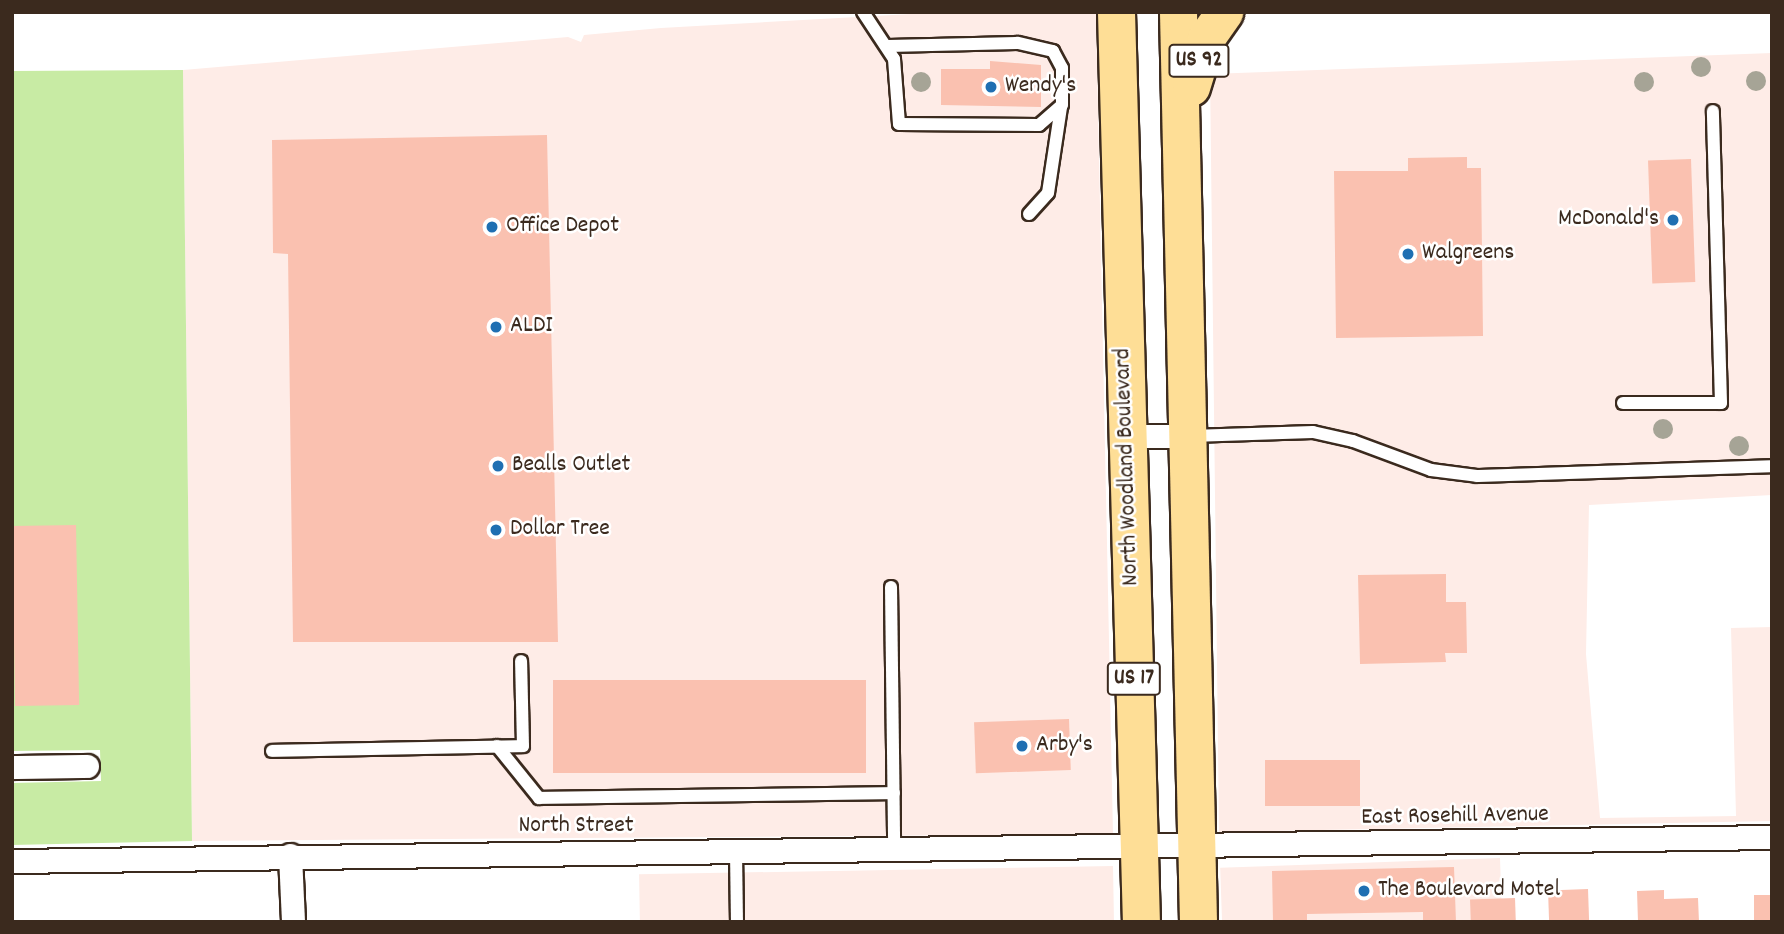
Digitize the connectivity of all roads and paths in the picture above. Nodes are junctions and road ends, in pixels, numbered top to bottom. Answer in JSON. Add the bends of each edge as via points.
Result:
{"nodes":[{"id":1,"x":863,"y":12,"type":"edge"},
{"id":2,"x":1116,"y":12,"type":"edge"},
{"id":3,"x":1178,"y":12,"type":"edge"},
{"id":4,"x":1224,"y":12,"type":"edge"},
{"id":5,"x":888,"y":46,"type":"junction"},
{"id":6,"x":1062,"y":105,"type":"junction"},
{"id":7,"x":1713,"y":111,"type":"dead end"},
{"id":8,"x":1183,"y":114,"type":"junction"},
{"id":9,"x":1029,"y":214,"type":"dead end"},
{"id":10,"x":1623,"y":403,"type":"dead end"},
{"id":11,"x":1127,"y":436,"type":"junction"},
{"id":12,"x":1187,"y":436,"type":"junction"},
{"id":13,"x":1772,"y":466,"type":"edge"},
{"id":14,"x":891,"y":587,"type":"dead end"},
{"id":15,"x":522,"y":661,"type":"dead end"},
{"id":16,"x":497,"y":746,"type":"junction"},
{"id":17,"x":272,"y":751,"type":"dead end"},
{"id":18,"x":87,"y":766,"type":"dead end"},
{"id":19,"x":12,"y":767,"type":"edge"},
{"id":20,"x":894,"y":793,"type":"junction"},
{"id":21,"x":1772,"y":836,"type":"edge"},
{"id":22,"x":1195,"y":848,"type":"junction"},
{"id":23,"x":1139,"y":849,"type":"junction"},
{"id":24,"x":894,"y":851,"type":"junction"},
{"id":25,"x":736,"y":852,"type":"junction"},
{"id":26,"x":290,"y":855,"type":"junction"},
{"id":27,"x":12,"y":861,"type":"edge"},
{"id":28,"x":293,"y":922,"type":"edge"},
{"id":29,"x":737,"y":922,"type":"edge"},
{"id":30,"x":1141,"y":922,"type":"edge"},
{"id":31,"x":1198,"y":922,"type":"edge"}],
"edges":[{"from":1,"to":5,"type":"lane"},
{"from":2,"to":11,"type":"main road","name":"North Woodland Boulevard","number":"US 17"},
{"from":3,"to":8,"type":"main road","number":"US 17"},
{"from":4,"to":8,"type":"main road","number":"US 92","via":[[1206,38]]},
{"from":5,"to":6,"type":"lane","via":[[1017,43],[1053,51],[1062,68]]},
{"from":5,"to":6,"type":"lane","via":[[894,58],[899,124],[1039,125]]},
{"from":6,"to":9,"type":"lane","via":[[1048,193]]},
{"from":7,"to":10,"type":"lane","via":[[1720,403]]},
{"from":8,"to":12,"type":"main road","number":"US 17"},
{"from":11,"to":12,"type":"street"},
{"from":11,"to":23,"type":"main road","name":"North Woodland Boulevard","number":"US 17"},
{"from":12,"to":13,"type":"lane","via":[[1313,432],[1353,441],[1431,470],[1477,476]]},
{"from":12,"to":22,"type":"main road","number":"US 17"},
{"from":14,"to":20,"type":"lane"},
{"from":15,"to":16,"type":"lane","via":[[523,746]]},
{"from":16,"to":17,"type":"lane"},
{"from":16,"to":20,"type":"lane","via":[[539,798]]},
{"from":18,"to":19,"type":"street"},
{"from":20,"to":24,"type":"lane"},
{"from":21,"to":22,"type":"street","name":"East Rosehill Avenue"},
{"from":22,"to":23,"type":"street","name":"East Rosehill Avenue"},
{"from":22,"to":31,"type":"main road","number":"US 17"},
{"from":23,"to":24,"type":"street","name":"North Street"},
{"from":23,"to":30,"type":"main road","name":"North Woodland Boulevard","number":"US 17"},
{"from":24,"to":25,"type":"street","name":"North Street"},
{"from":25,"to":26,"type":"street","name":"North Street"},
{"from":25,"to":29,"type":"lane"},
{"from":26,"to":27,"type":"street","name":"North Street"},
{"from":26,"to":28,"type":"street"}]}
